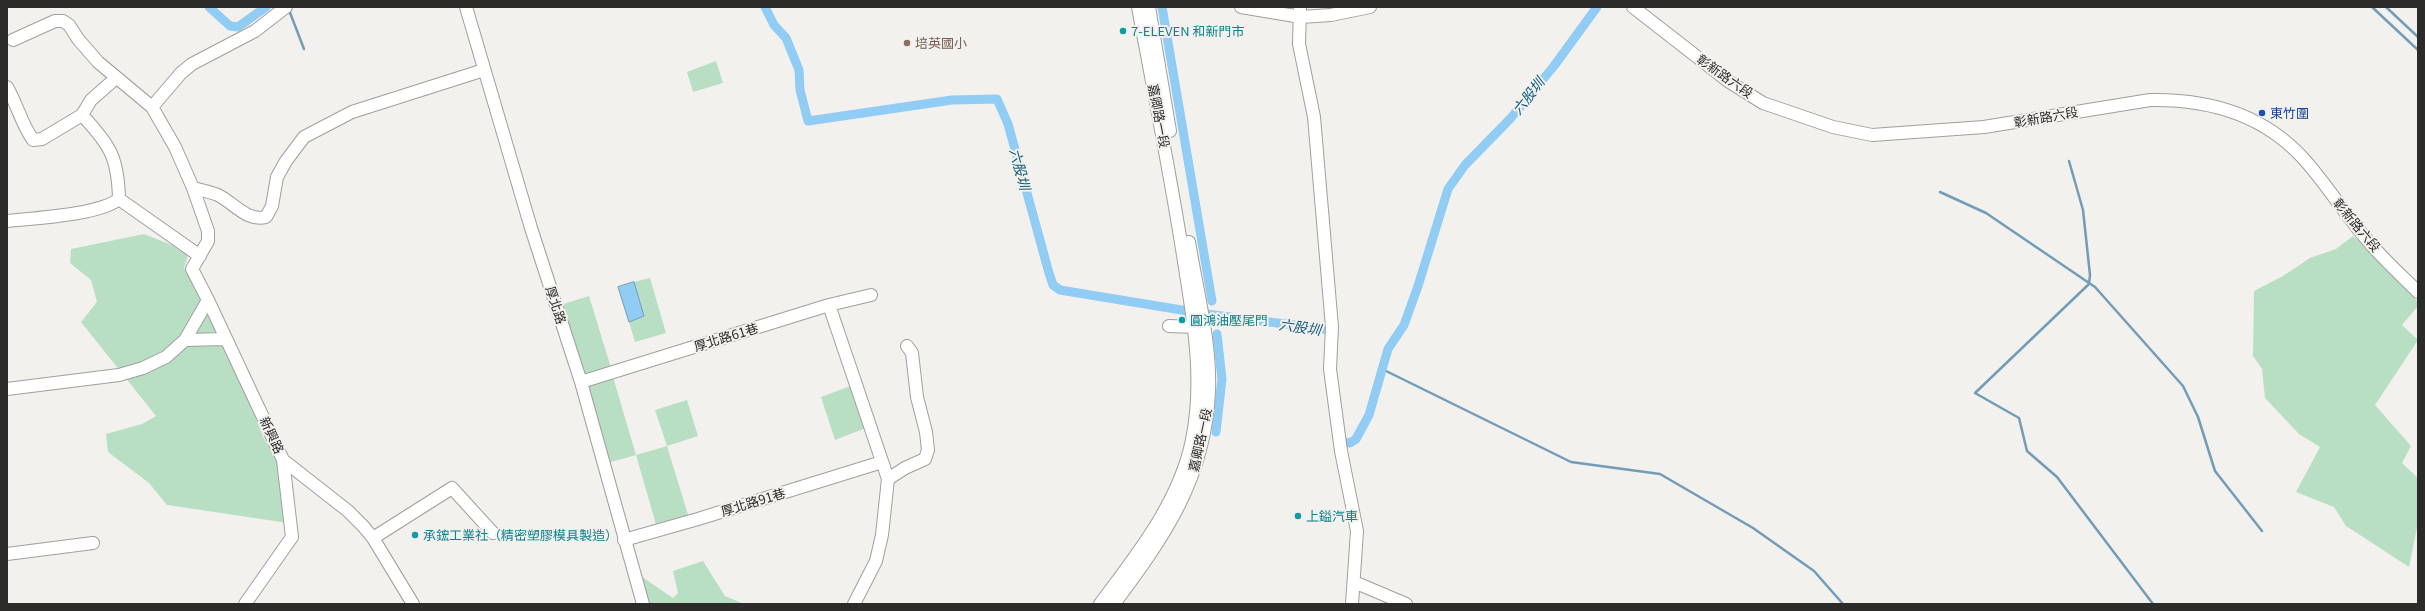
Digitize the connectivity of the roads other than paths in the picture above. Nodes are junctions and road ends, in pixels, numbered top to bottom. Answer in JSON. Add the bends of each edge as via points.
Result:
{"nodes":[{"id":1,"x":286,"y":7,"type":"edge"},
{"id":2,"x":466,"y":7,"type":"edge"},
{"id":3,"x":1138,"y":7,"type":"edge"},
{"id":4,"x":1149,"y":7,"type":"edge"},
{"id":5,"x":1241,"y":7,"type":"edge"},
{"id":6,"x":1370,"y":7,"type":"edge"},
{"id":7,"x":1633,"y":7,"type":"edge"},
{"id":8,"x":1301,"y":12,"type":"edge"},
{"id":9,"x":13,"y":40,"type":"dead end"},
{"id":10,"x":484,"y":70,"type":"junction"},
{"id":11,"x":116,"y":78,"type":"junction"},
{"id":12,"x":7,"y":87,"type":"edge"},
{"id":13,"x":152,"y":107,"type":"junction"},
{"id":14,"x":82,"y":115,"type":"junction"},
{"id":15,"x":193,"y":188,"type":"junction"},
{"id":16,"x":119,"y":199,"type":"junction"},
{"id":17,"x":7,"y":221,"type":"edge"},
{"id":18,"x":200,"y":256,"type":"junction"},
{"id":19,"x":2418,"y":292,"type":"edge"},
{"id":20,"x":871,"y":295,"type":"dead end"},
{"id":21,"x":1194,"y":296,"type":"junction"},
{"id":22,"x":208,"y":300,"type":"junction"},
{"id":23,"x":829,"y":305,"type":"junction"},
{"id":24,"x":1169,"y":326,"type":"dead end"},
{"id":25,"x":1199,"y":326,"type":"junction"},
{"id":26,"x":226,"y":339,"type":"junction"},
{"id":27,"x":185,"y":340,"type":"junction"},
{"id":28,"x":908,"y":346,"type":"dead end"},
{"id":29,"x":581,"y":382,"type":"junction"},
{"id":30,"x":7,"y":388,"type":"edge"},
{"id":31,"x":283,"y":460,"type":"junction"},
{"id":32,"x":882,"y":462,"type":"junction"},
{"id":33,"x":888,"y":479,"type":"junction"},
{"id":34,"x":493,"y":533,"type":"dead end"},
{"id":35,"x":373,"y":538,"type":"junction"},
{"id":36,"x":624,"y":540,"type":"junction"},
{"id":37,"x":93,"y":542,"type":"dead end"},
{"id":38,"x":7,"y":554,"type":"edge"},
{"id":39,"x":1354,"y":582,"type":"junction"},
{"id":40,"x":245,"y":604,"type":"edge"},
{"id":41,"x":414,"y":604,"type":"edge"},
{"id":42,"x":643,"y":604,"type":"edge"},
{"id":43,"x":854,"y":604,"type":"edge"},
{"id":44,"x":1100,"y":604,"type":"edge"},
{"id":45,"x":1114,"y":604,"type":"edge"},
{"id":46,"x":1352,"y":604,"type":"edge"},
{"id":47,"x":1406,"y":604,"type":"edge"}],
"edges":[{"from":1,"to":13,"type":"street","via":[[255,31],[192,64]]},
{"from":2,"to":10,"type":"street","name":"厚北路"},
{"from":3,"to":21,"type":"street","name":"嘉卿路一段"},
{"from":4,"to":21,"type":"street","name":"嘉卿路一段"},
{"from":5,"to":8,"type":"street"},
{"from":6,"to":8,"type":"street","via":[[1331,15]]},
{"from":7,"to":19,"type":"street","name":"彰新路六段","via":[[1728,81],[1762,102],[1832,127],[1872,135],[1984,127],[2150,100],[2202,103],[2250,118],[2280,137],[2302,157],[2369,242]]},
{"from":8,"to":39,"type":"street","via":[[1299,44],[1314,117],[1331,332],[1330,369],[1336,418],[1357,531]]},
{"from":9,"to":11,"type":"street","via":[[55,21],[62,21],[69,25],[78,39]]},
{"from":10,"to":15,"type":"street","via":[[352,112],[304,137],[277,177],[272,206],[266,218],[247,215],[218,195]]},
{"from":10,"to":29,"type":"street","name":"厚北路","via":[[531,228]]},
{"from":11,"to":13,"type":"street"},
{"from":11,"to":14,"type":"street","via":[[91,100]]},
{"from":12,"to":14,"type":"street","via":[[18,107],[23,126],[32,140],[42,139]]},
{"from":13,"to":15,"type":"street"},
{"from":14,"to":16,"type":"street","via":[[105,139],[113,155]]},
{"from":15,"to":18,"type":"street","via":[[208,231],[208,241]]},
{"from":16,"to":17,"type":"street","via":[[113,204],[97,209]]},
{"from":16,"to":18,"type":"street"},
{"from":18,"to":22,"type":"street","name":"新興路","via":[[192,269]]},
{"from":20,"to":23,"type":"street","name":"厚北路61巷"},
{"from":21,"to":25,"type":"street"},
{"from":22,"to":26,"type":"street","name":"新興路"},
{"from":22,"to":27,"type":"street"},
{"from":23,"to":29,"type":"street","name":"厚北路61巷"},
{"from":23,"to":32,"type":"street"},
{"from":24,"to":25,"type":"street"},
{"from":25,"to":44,"type":"street","name":"嘉卿路一段","via":[[1198,397],[1192,441],[1185,463],[1166,509]]},
{"from":25,"to":45,"type":"street","name":"嘉卿路一段","via":[[1209,391],[1196,467],[1180,506]]},
{"from":26,"to":27,"type":"street"},
{"from":26,"to":31,"type":"street","name":"新興路"},
{"from":27,"to":30,"type":"street","via":[[166,357],[119,375]]},
{"from":28,"to":33,"type":"street","via":[[912,353],[917,397],[928,450],[925,459]]},
{"from":29,"to":36,"type":"street","name":"厚北路"},
{"from":31,"to":35,"type":"street","name":"新興路","via":[[348,511]]},
{"from":31,"to":40,"type":"street","via":[[292,537]]},
{"from":32,"to":33,"type":"street"},
{"from":32,"to":36,"type":"street","name":"厚北路91巷","via":[[698,520]]},
{"from":33,"to":43,"type":"street","via":[[882,535],[876,561]]},
{"from":34,"to":35,"type":"street","via":[[452,488]]},
{"from":35,"to":41,"type":"street","name":"新興路"},
{"from":36,"to":42,"type":"street","name":"厚北路"},
{"from":37,"to":38,"type":"street"},
{"from":39,"to":46,"type":"street"},
{"from":39,"to":47,"type":"street"}]}
